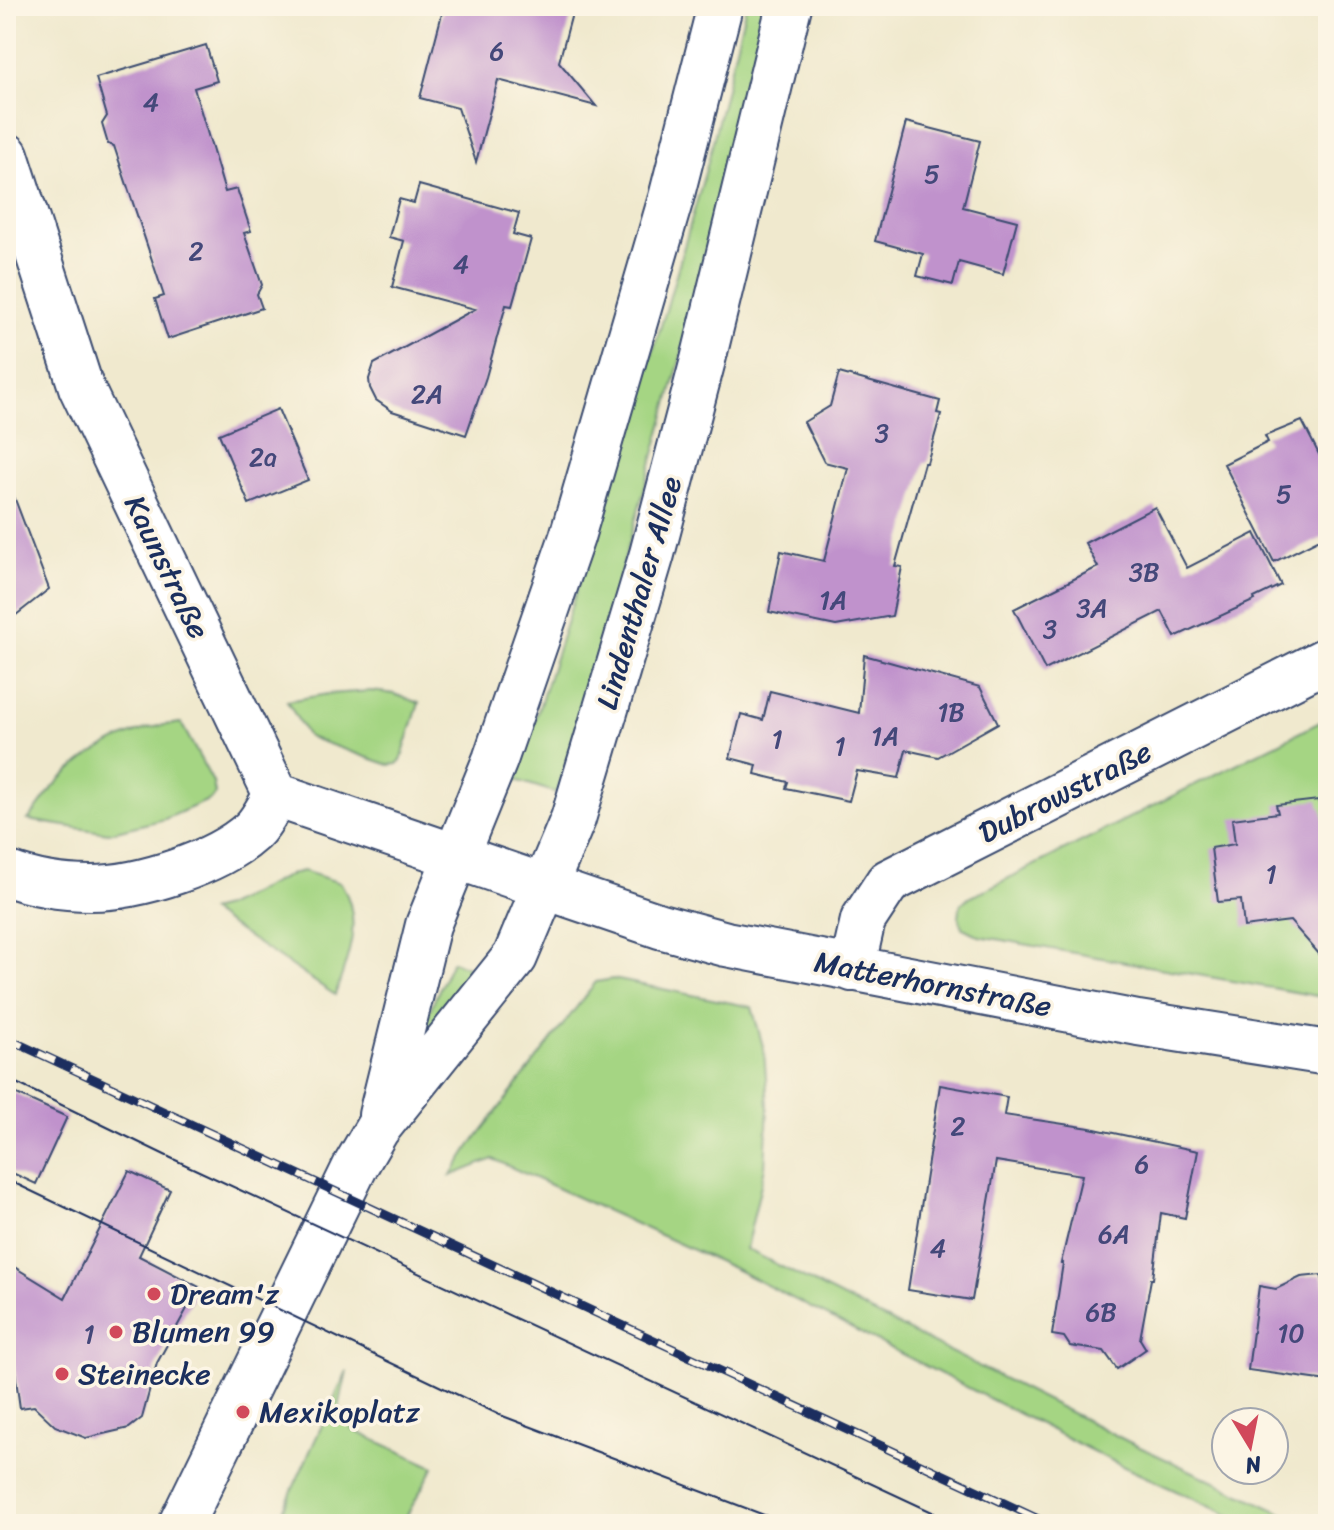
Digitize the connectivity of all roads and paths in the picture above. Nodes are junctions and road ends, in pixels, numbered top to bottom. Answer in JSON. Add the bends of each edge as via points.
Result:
{"nodes":[{"id":1,"x":720,"y":6,"type":"edge"},
{"id":2,"x":789,"y":6,"type":"edge"},
{"id":3,"x":6,"y":155,"type":"edge"},
{"id":4,"x":1328,"y":659,"type":"edge"},
{"id":5,"x":276,"y":795,"type":"junction"},
{"id":6,"x":456,"y":857,"type":"junction"},
{"id":7,"x":6,"y":873,"type":"edge"},
{"id":8,"x":545,"y":887,"type":"junction"},
{"id":9,"x":852,"y":969,"type":"junction"},
{"id":10,"x":1328,"y":1053,"type":"edge"},
{"id":11,"x":377,"y":1129,"type":"junction"},
{"id":12,"x":181,"y":1524,"type":"edge"}],
"edges":[{"from":1,"to":6,"type":"main road","name":"Lindenthaler Allee","via":[[671,198],[572,537]]},
{"from":2,"to":8,"type":"main road","name":"Lindenthaler Allee","via":[[652,554],[573,819]]},
{"from":3,"to":5,"type":"main road","name":"Kaunstraße","via":[[81,387]]},
{"from":4,"to":9,"type":"main road","name":"Dubrowstraße","via":[[888,882],[863,920]]},
{"from":5,"to":6,"type":"main road"},
{"from":5,"to":7,"type":"main road","via":[[254,829],[223,852],[157,878],[92,888],[27,881]]},
{"from":6,"to":8,"type":"main road","name":"Matterhornstraße"},
{"from":6,"to":11,"type":"main road","name":"Lindenthaler Allee","via":[[428,925]]},
{"from":8,"to":9,"type":"main road","name":"Matterhornstraße","via":[[726,944]]},
{"from":8,"to":11,"type":"main road","name":"Lindenthaler Allee","via":[[515,957]]},
{"from":9,"to":10,"type":"main road","name":"Matterhornstraße"},
{"from":11,"to":12,"type":"main road","name":"Lindenthaler Allee"}]}
